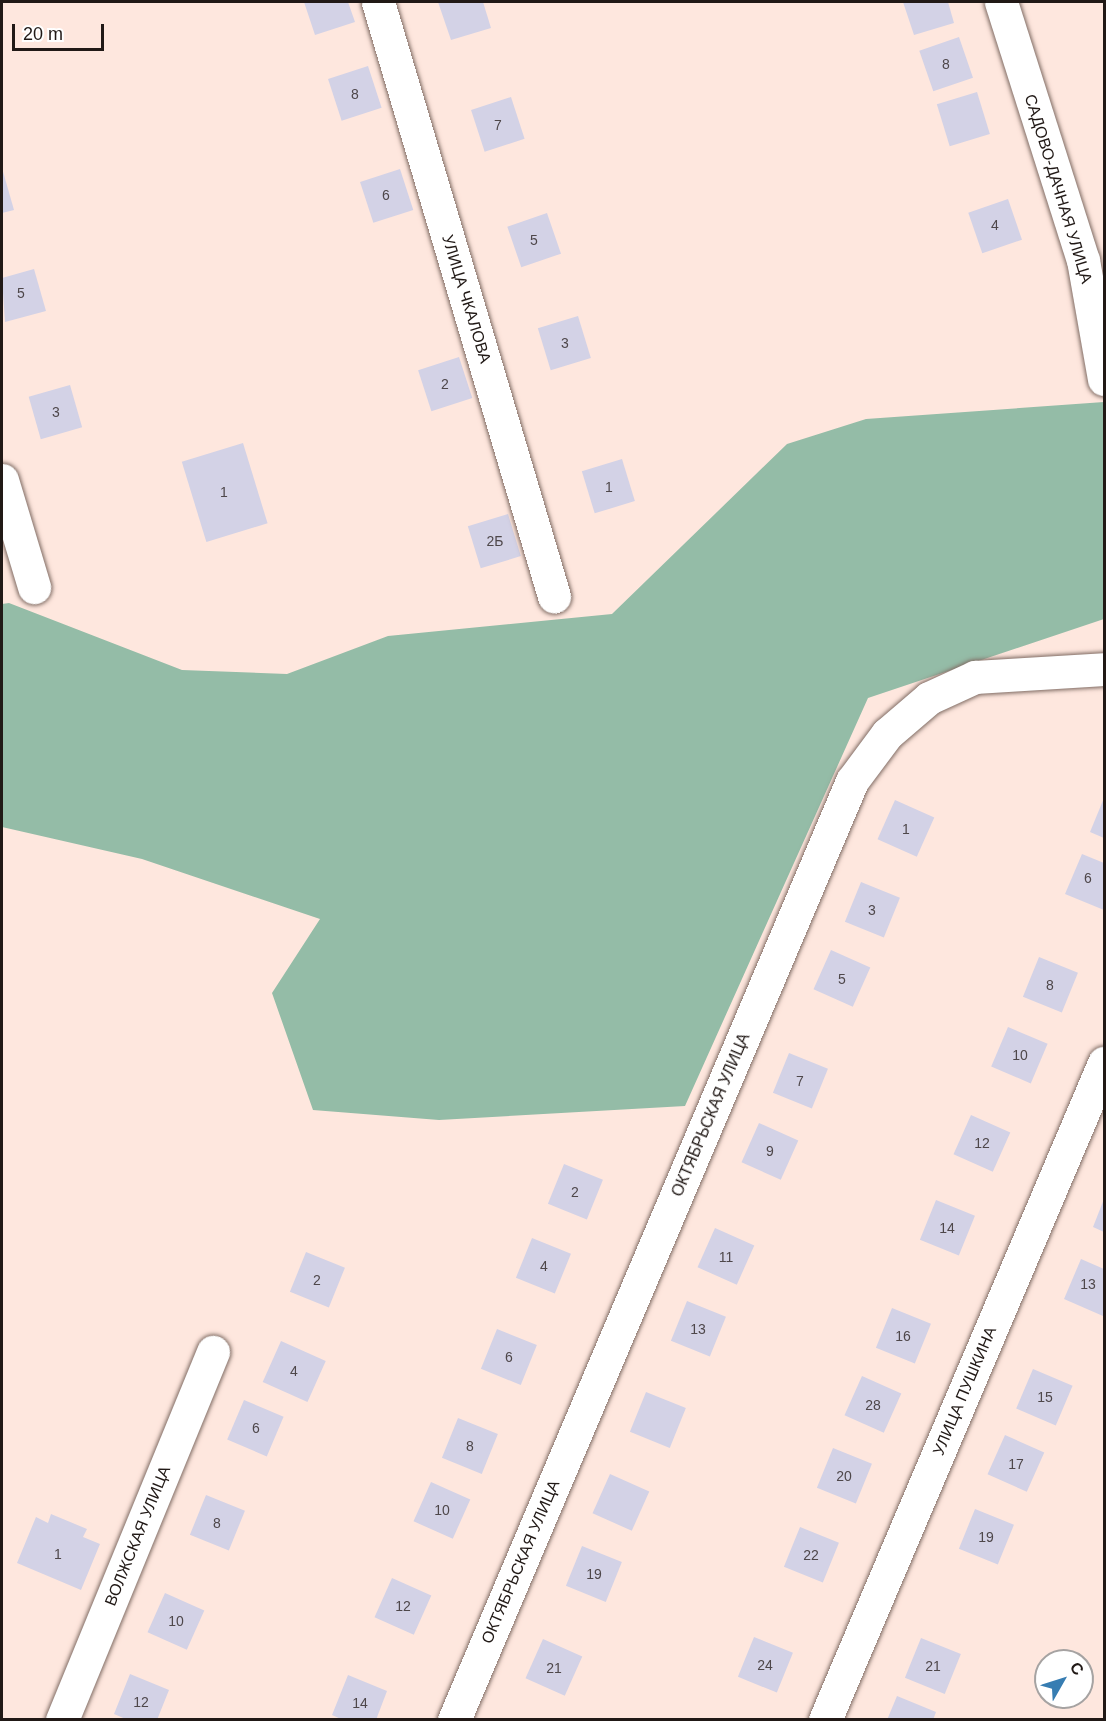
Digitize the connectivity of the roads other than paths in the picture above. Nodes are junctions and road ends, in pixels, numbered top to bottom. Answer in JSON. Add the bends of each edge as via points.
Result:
{"nodes":[{"id":1,"x":378,"y":2,"type":"edge"},
{"id":2,"x":1001,"y":2,"type":"edge"},
{"id":3,"x":1104,"y":379,"type":"edge"},
{"id":4,"x":2,"y":480,"type":"edge"},
{"id":5,"x":34,"y":587,"type":"dead end"},
{"id":6,"x":554,"y":597,"type":"dead end"},
{"id":7,"x":1104,"y":669,"type":"edge"},
{"id":8,"x":1104,"y":1063,"type":"edge"},
{"id":9,"x":213,"y":1352,"type":"dead end"},
{"id":10,"x":62,"y":1719,"type":"edge"},
{"id":11,"x":454,"y":1719,"type":"edge"},
{"id":12,"x":825,"y":1719,"type":"edge"}],
"edges":[{"from":1,"to":6,"type":"street","name":"УЛИЦА ЧКАЛОВА"},
{"from":2,"to":3,"type":"street","name":"САДОВО-ДАЧНАЯ УЛИЦА","via":[[1083,260]]},
{"from":4,"to":5,"type":"street"},
{"from":7,"to":11,"type":"street","name":"ОКТЯБРЬСКАЯ УЛИЦА","via":[[975,677],[928,698],[887,734],[852,782]]},
{"from":8,"to":12,"type":"street","name":"УЛИЦА ПУШКИНА"},
{"from":9,"to":10,"type":"street","name":"ВОЛЖСКАЯ УЛИЦА"}]}
